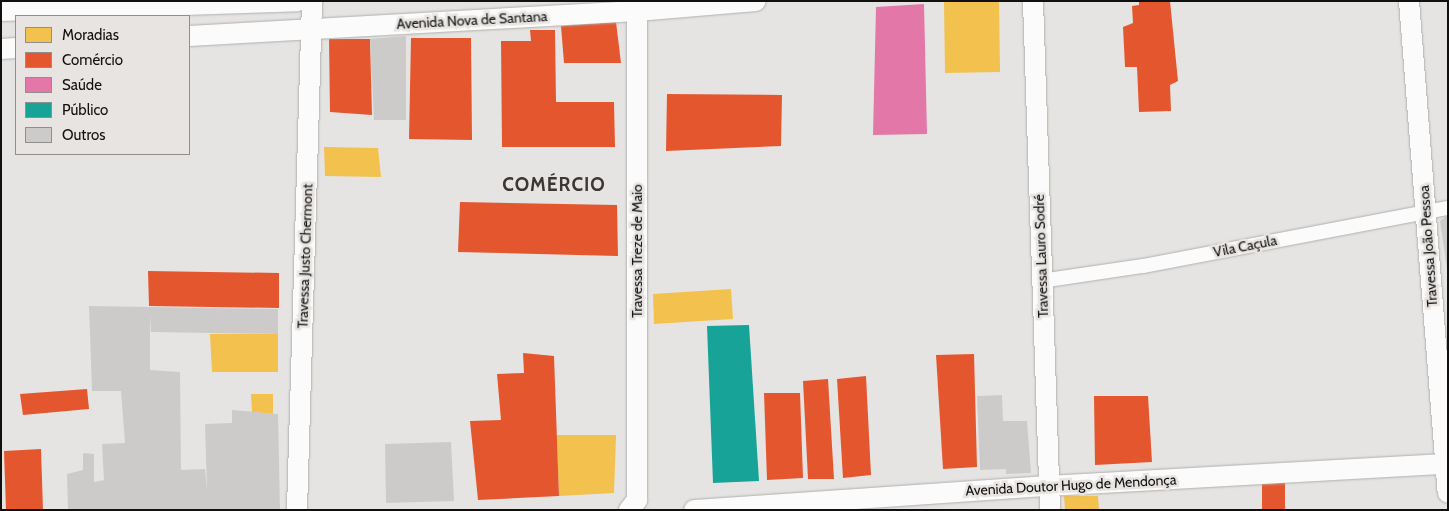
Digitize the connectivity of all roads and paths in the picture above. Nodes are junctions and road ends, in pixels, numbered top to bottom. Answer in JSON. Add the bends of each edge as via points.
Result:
{"nodes":[{"id":1,"x":298,"y":1,"type":"edge"},
{"id":2,"x":312,"y":1,"type":"edge"},
{"id":3,"x":756,"y":1,"type":"edge"},
{"id":4,"x":1033,"y":1,"type":"edge"},
{"id":5,"x":1408,"y":1,"type":"edge"},
{"id":6,"x":748,"y":2,"type":"edge"},
{"id":7,"x":637,"y":6,"type":"edge"},
{"id":8,"x":1,"y":11,"type":"edge"},
{"id":9,"x":122,"y":12,"type":"edge"},
{"id":10,"x":312,"y":28,"type":"junction"},
{"id":11,"x":190,"y":36,"type":"edge"},
{"id":12,"x":1,"y":48,"type":"edge"},
{"id":13,"x":15,"y":48,"type":"edge"},
{"id":14,"x":1448,"y":208,"type":"edge"},
{"id":15,"x":1426,"y":212,"type":"junction"},
{"id":16,"x":1041,"y":280,"type":"junction"},
{"id":17,"x":1446,"y":464,"type":"edge"},
{"id":18,"x":1049,"y":486,"type":"junction"},
{"id":19,"x":1448,"y":492,"type":"edge"},
{"id":20,"x":638,"y":507,"type":"edge"},
{"id":21,"x":297,"y":510,"type":"edge"},
{"id":22,"x":694,"y":510,"type":"edge"},
{"id":23,"x":1050,"y":510,"type":"edge"}],
"edges":[{"from":1,"to":9,"type":"street"},
{"from":2,"to":10,"type":"street","name":"Travessa Justo Chermont"},
{"from":3,"to":6,"type":"street","name":"Avenida Nova de Santana"},
{"from":4,"to":16,"type":"street","name":"Travessa Lauro Sodré"},
{"from":5,"to":15,"type":"street","name":"Travessa João Pessoa"},
{"from":6,"to":7,"type":"street","name":"Avenida Nova de Santana"},
{"from":7,"to":10,"type":"street","name":"Avenida Nova de Santana"},
{"from":7,"to":20,"type":"street","name":"Travessa Treze de Maio"},
{"from":8,"to":9,"type":"street"},
{"from":10,"to":11,"type":"street","name":"Avenida Nova de Santana"},
{"from":10,"to":21,"type":"street","name":"Travessa Justo Chermont"},
{"from":12,"to":13,"type":"street"},
{"from":14,"to":15,"type":"street","name":"Vila Caçula"},
{"from":15,"to":16,"type":"street","name":"Vila Caçula","via":[[1143,266]]},
{"from":15,"to":17,"type":"street","name":"Travessa João Pessoa"},
{"from":16,"to":18,"type":"street","name":"Travessa Lauro Sodré"},
{"from":17,"to":18,"type":"street","name":"Avenida Doutor Hugo de Mendonça"},
{"from":17,"to":19,"type":"street","name":"Travessa João Pessoa"},
{"from":18,"to":22,"type":"street","name":"Avenida Doutor Hugo de Mendonça"},
{"from":18,"to":23,"type":"street","name":"Travessa Lauro Sodré"}]}
